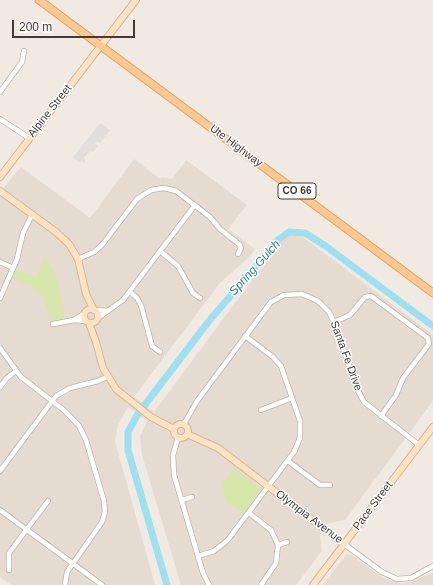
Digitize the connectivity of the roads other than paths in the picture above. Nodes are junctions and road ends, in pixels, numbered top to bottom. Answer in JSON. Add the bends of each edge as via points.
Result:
{"nodes":[{"id":1,"x":39,"y":0,"type":"edge"},
{"id":2,"x":136,"y":0,"type":"edge"},
{"id":3,"x":101,"y":45,"type":"junction"},
{"id":4,"x":24,"y":51,"type":"dead end"},
{"id":5,"x":0,"y":92,"type":"edge"},
{"id":6,"x":0,"y":119,"type":"edge"},
{"id":7,"x":29,"y":138,"type":"junction"},
{"id":8,"x":0,"y":177,"type":"edge"},
{"id":9,"x":0,"y":191,"type":"edge"},
{"id":10,"x":195,"y":205,"type":"junction"},
{"id":11,"x":32,"y":215,"type":"junction"},
{"id":12,"x":160,"y":251,"type":"junction"},
{"id":13,"x":238,"y":254,"type":"dead end"},
{"id":14,"x":78,"y":259,"type":"junction"},
{"id":15,"x":0,"y":262,"type":"edge"},
{"id":16,"x":13,"y":268,"type":"junction"},
{"id":17,"x":130,"y":292,"type":"junction"},
{"id":18,"x":433,"y":293,"type":"edge"},
{"id":19,"x":86,"y":294,"type":"junction"},
{"id":20,"x":0,"y":298,"type":"edge"},
{"id":21,"x":200,"y":298,"type":"dead end"},
{"id":22,"x":95,"y":310,"type":"junction"},
{"id":23,"x":85,"y":312,"type":"junction"},
{"id":24,"x":108,"y":312,"type":"junction"},
{"id":25,"x":74,"y":320,"type":"junction"},
{"id":26,"x":97,"y":320,"type":"junction"},
{"id":27,"x":88,"y":322,"type":"junction"},
{"id":28,"x":334,"y":322,"type":"junction"},
{"id":29,"x":53,"y":324,"type":"dead end"},
{"id":30,"x":245,"y":336,"type":"junction"},
{"id":31,"x":96,"y":342,"type":"junction"},
{"id":32,"x":0,"y":348,"type":"edge"},
{"id":33,"x":160,"y":352,"type":"dead end"},
{"id":34,"x":16,"y":371,"type":"junction"},
{"id":35,"x":107,"y":376,"type":"junction"},
{"id":36,"x":0,"y":387,"type":"edge"},
{"id":37,"x":292,"y":398,"type":"junction"},
{"id":38,"x":52,"y":401,"type":"junction"},
{"id":39,"x":261,"y":410,"type":"dead end"},
{"id":40,"x":381,"y":416,"type":"junction"},
{"id":41,"x":184,"y":424,"type":"junction"},
{"id":42,"x":433,"y":427,"type":"edge"},
{"id":43,"x":174,"y":429,"type":"junction"},
{"id":44,"x":187,"y":434,"type":"junction"},
{"id":45,"x":178,"y":438,"type":"junction"},
{"id":46,"x":419,"y":445,"type":"junction"},
{"id":47,"x":288,"y":461,"type":"junction"},
{"id":48,"x":0,"y":471,"type":"edge"},
{"id":49,"x":330,"y":485,"type":"dead end"},
{"id":50,"x":268,"y":486,"type":"junction"},
{"id":51,"x":192,"y":497,"type":"dead end"},
{"id":52,"x":182,"y":500,"type":"junction"},
{"id":53,"x":48,"y":501,"type":"dead end"},
{"id":54,"x":0,"y":510,"type":"edge"},
{"id":55,"x":249,"y":512,"type":"junction"},
{"id":56,"x":27,"y":530,"type":"junction"},
{"id":57,"x":287,"y":542,"type":"dead end"},
{"id":58,"x":344,"y":544,"type":"junction"},
{"id":59,"x":278,"y":545,"type":"junction"},
{"id":60,"x":198,"y":556,"type":"junction"},
{"id":61,"x":72,"y":563,"type":"junction"},
{"id":62,"x":433,"y":566,"type":"edge"},
{"id":63,"x":9,"y":570,"type":"dead end"},
{"id":64,"x":65,"y":585,"type":"edge"},
{"id":65,"x":102,"y":585,"type":"edge"},
{"id":66,"x":209,"y":585,"type":"edge"},
{"id":67,"x":261,"y":585,"type":"edge"},
{"id":68,"x":313,"y":585,"type":"edge"}],
"edges":[{"from":1,"to":3,"type":"main road","name":"Ute Highway","number":"CO 66"},
{"from":2,"to":3,"type":"street","name":"Alpine Street"},
{"from":3,"to":7,"type":"street","name":"Alpine Street"},
{"from":3,"to":18,"type":"main road","name":"Ute Highway","number":"CO 66"},
{"from":4,"to":5,"type":"street","via":[[22,62]]},
{"from":6,"to":7,"type":"street"},
{"from":7,"to":8,"type":"street","name":"Alpine Street"},
{"from":9,"to":11,"type":"street"},
{"from":10,"to":12,"type":"street"},
{"from":10,"to":13,"type":"street","via":[[239,244],[241,248]]},
{"from":10,"to":14,"type":"street","via":[[171,189],[156,188],[146,192],[137,199],[102,245],[94,252]]},
{"from":11,"to":14,"type":"street","via":[[63,238]]},
{"from":11,"to":16,"type":"street","via":[[23,233]]},
{"from":12,"to":17,"type":"street"},
{"from":12,"to":21,"type":"street","via":[[178,266],[193,293]]},
{"from":14,"to":19,"type":"street"},
{"from":15,"to":16,"type":"street"},
{"from":16,"to":20,"type":"street"},
{"from":17,"to":24,"type":"street"},
{"from":17,"to":33,"type":"street","via":[[140,303],[152,346]]},
{"from":19,"to":22,"type":"street"},
{"from":19,"to":23,"type":"street"},
{"from":22,"to":23,"type":"street"},
{"from":22,"to":24,"type":"street"},
{"from":22,"to":26,"type":"street"},
{"from":23,"to":25,"type":"street"},
{"from":23,"to":27,"type":"street"},
{"from":24,"to":26,"type":"street"},
{"from":25,"to":27,"type":"street"},
{"from":25,"to":29,"type":"street"},
{"from":26,"to":27,"type":"street"},
{"from":26,"to":31,"type":"street"},
{"from":27,"to":31,"type":"street"},
{"from":28,"to":30,"type":"street","name":"Santa Fe Drive","via":[[329,312],[318,301],[309,296],[293,293],[271,302]]},
{"from":28,"to":40,"type":"street","name":"Santa Fe Drive","via":[[359,393],[364,402]]},
{"from":28,"to":40,"type":"street","via":[[350,315],[365,297],[371,296],[428,338],[428,344],[403,378],[396,395]]},
{"from":30,"to":37,"type":"street","via":[[277,361],[284,372]]},
{"from":30,"to":41,"type":"street","name":"Santa Fe Drive","via":[[197,401]]},
{"from":31,"to":35,"type":"street"},
{"from":32,"to":34,"type":"street"},
{"from":34,"to":36,"type":"street"},
{"from":34,"to":38,"type":"street","via":[[26,382]]},
{"from":35,"to":38,"type":"street","via":[[63,391]]},
{"from":35,"to":43,"type":"street","via":[[124,397],[151,417]]},
{"from":37,"to":39,"type":"street"},
{"from":37,"to":47,"type":"street","via":[[300,421],[301,433],[298,446]]},
{"from":38,"to":48,"type":"street"},
{"from":38,"to":61,"type":"street","via":[[73,418],[83,434],[105,505],[105,515],[100,525]]},
{"from":40,"to":46,"type":"street","name":"Santa Fe Drive"},
{"from":41,"to":43,"type":"street","via":[[178,424]]},
{"from":41,"to":44,"type":"street","via":[[188,429]]},
{"from":42,"to":46,"type":"street","name":"Pace Street"},
{"from":43,"to":45,"type":"street"},
{"from":44,"to":45,"type":"street"},
{"from":44,"to":50,"type":"street","name":"Olympia Avenue","via":[[214,445]]},
{"from":45,"to":52,"type":"street","via":[[172,465]]},
{"from":46,"to":58,"type":"street","name":"Pace Street"},
{"from":47,"to":49,"type":"street","via":[[320,485]]},
{"from":47,"to":50,"type":"street"},
{"from":50,"to":55,"type":"street"},
{"from":50,"to":58,"type":"street","name":"Olympia Avenue"},
{"from":51,"to":52,"type":"street"},
{"from":52,"to":60,"type":"street"},
{"from":53,"to":56,"type":"street"},
{"from":54,"to":56,"type":"street"},
{"from":55,"to":59,"type":"street","via":[[271,530]]},
{"from":55,"to":60,"type":"street","via":[[221,547]]},
{"from":56,"to":61,"type":"street"},
{"from":56,"to":63,"type":"street","via":[[10,553]]},
{"from":57,"to":59,"type":"street"},
{"from":58,"to":62,"type":"street","name":"Olympia Avenue","via":[[382,572],[397,579],[411,578]]},
{"from":58,"to":68,"type":"street","name":"Pace Street"},
{"from":59,"to":67,"type":"street","via":[[276,563]]},
{"from":60,"to":66,"type":"street"},
{"from":61,"to":64,"type":"street","via":[[65,576]]},
{"from":61,"to":65,"type":"street"}]}
